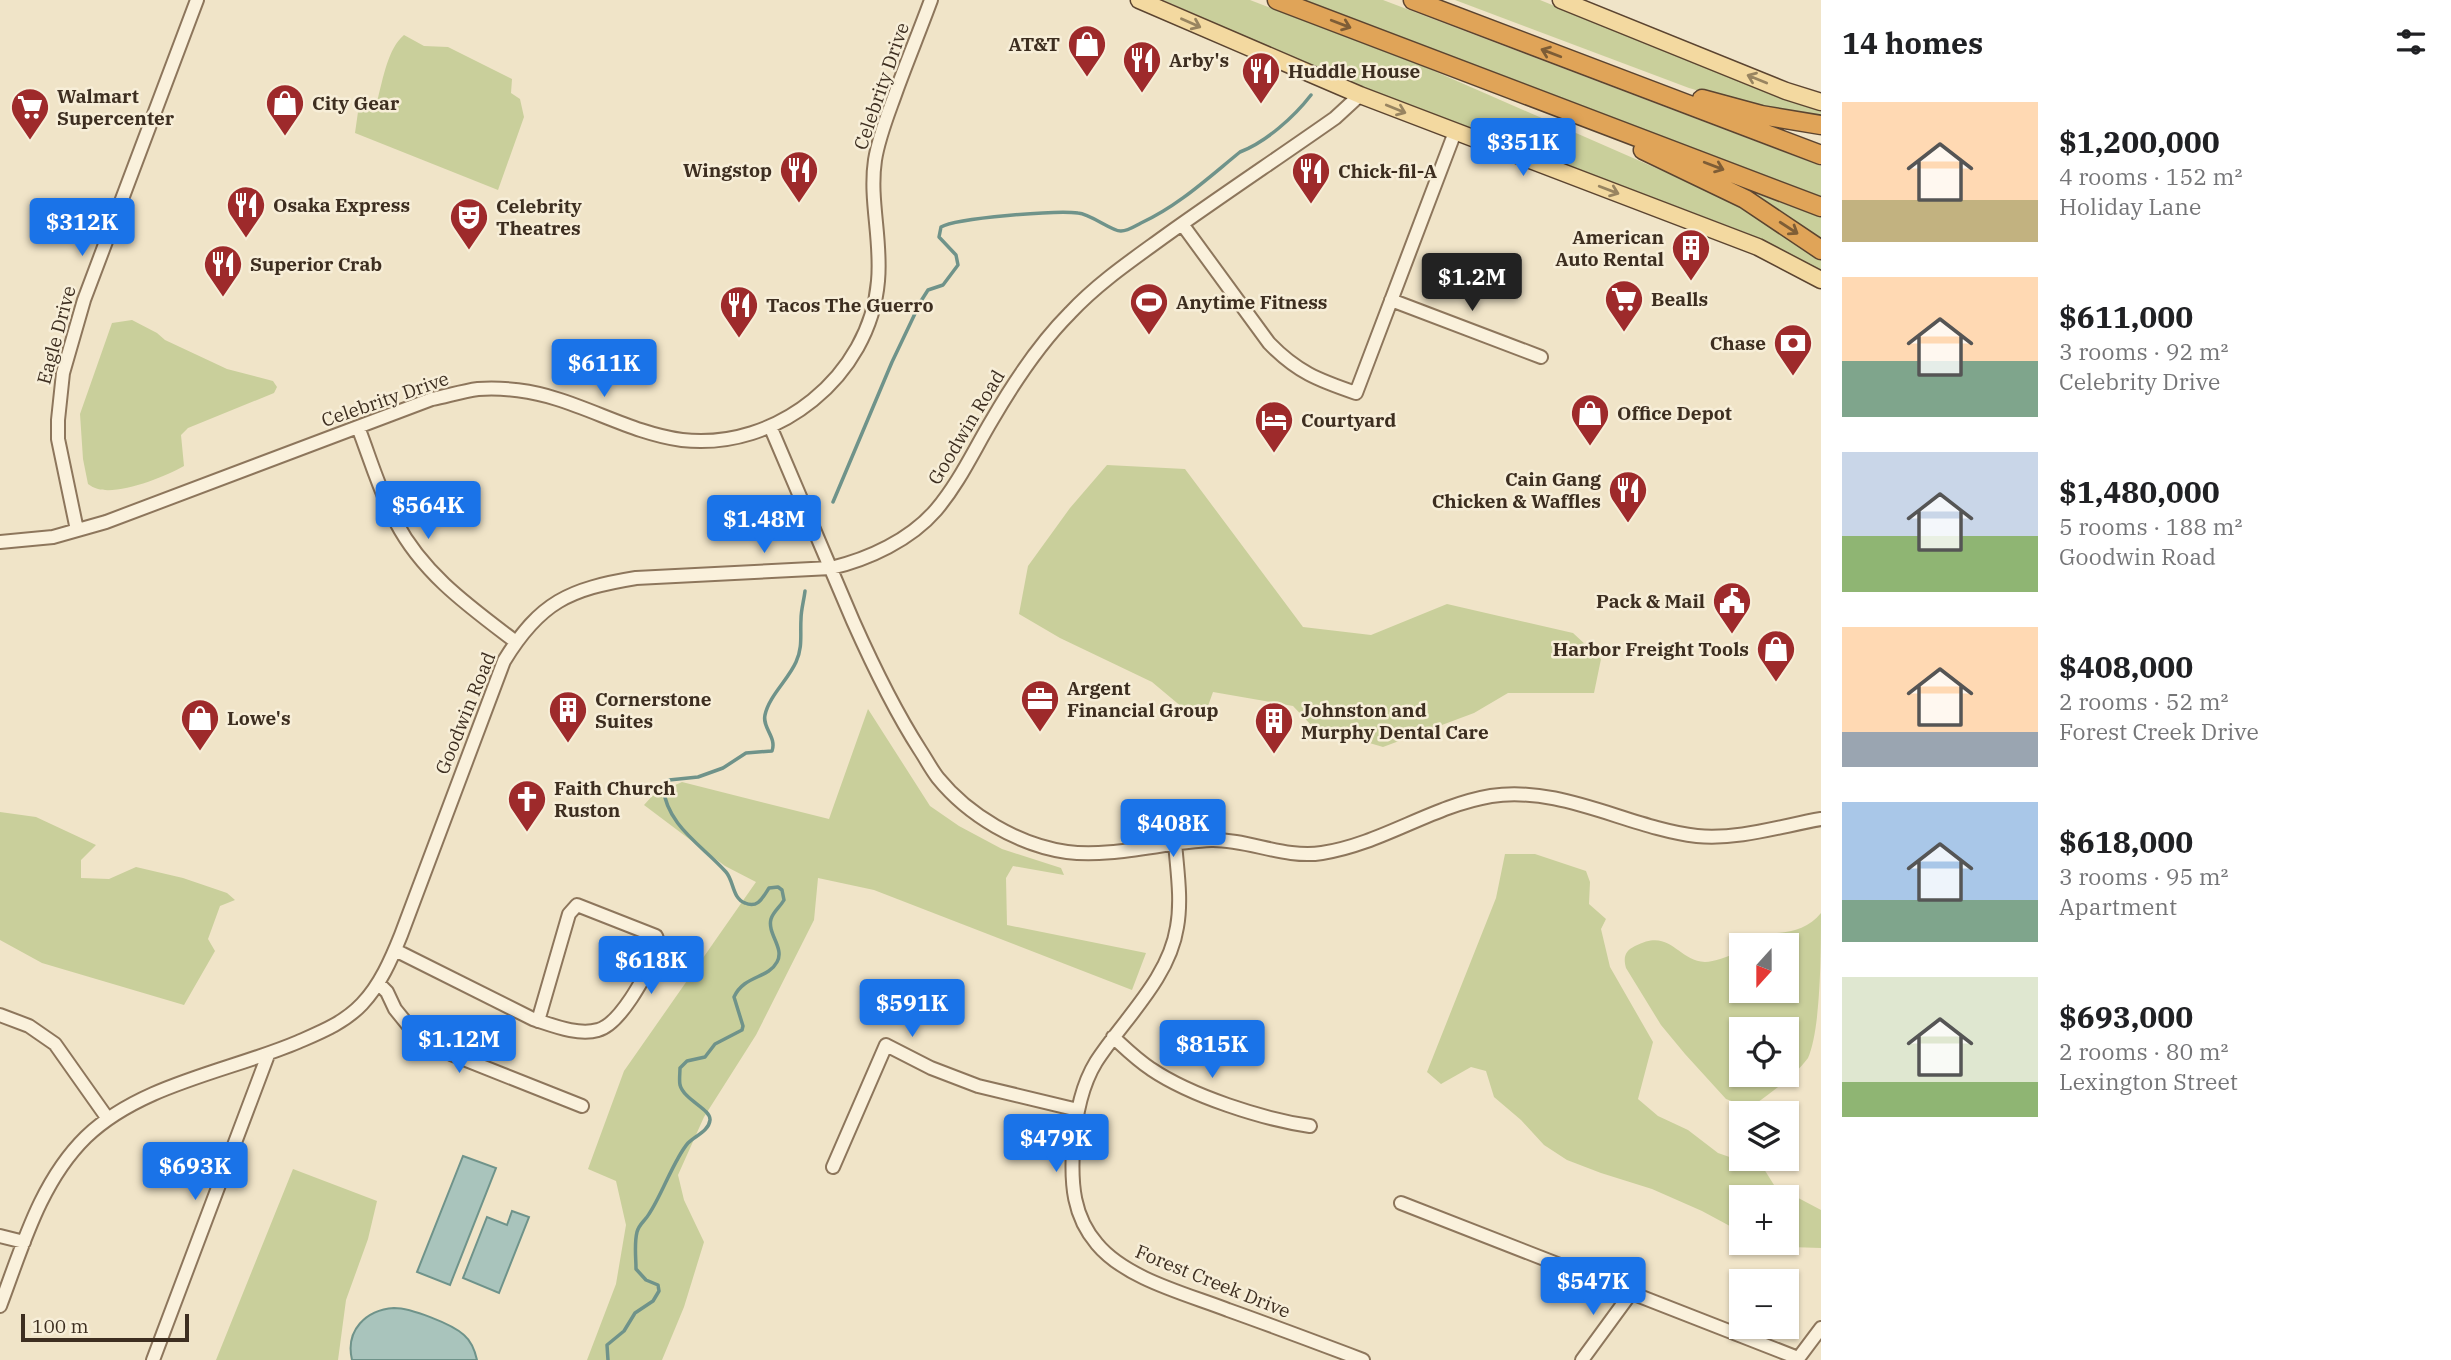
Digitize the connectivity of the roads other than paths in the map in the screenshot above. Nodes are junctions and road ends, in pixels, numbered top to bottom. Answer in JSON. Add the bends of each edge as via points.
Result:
{"nodes":[{"id":1,"x":197,"y":0,"type":"edge"},
{"id":2,"x":931,"y":0,"type":"edge"},
{"id":3,"x":1139,"y":0,"type":"edge"},
{"id":4,"x":1277,"y":0,"type":"edge"},
{"id":5,"x":1413,"y":0,"type":"edge"},
{"id":6,"x":1562,"y":0,"type":"edge"},
{"id":7,"x":1595,"y":69,"type":"junction"},
{"id":8,"x":1360,"y":95,"type":"junction"},
{"id":9,"x":1532,"y":97,"type":"junction"},
{"id":10,"x":1821,"y":102,"type":"edge"},
{"id":11,"x":1821,"y":125,"type":"edge"},
{"id":12,"x":1455,"y":132,"type":"junction"},
{"id":13,"x":1821,"y":155,"type":"edge"},
{"id":14,"x":1821,"y":206,"type":"edge"},
{"id":15,"x":1182,"y":223,"type":"junction"},
{"id":16,"x":1821,"y":250,"type":"edge"},
{"id":17,"x":1821,"y":280,"type":"edge"},
{"id":18,"x":1391,"y":300,"type":"junction"},
{"id":19,"x":1541,"y":357,"type":"dead end"},
{"id":20,"x":770,"y":426,"type":"junction"},
{"id":21,"x":358,"y":427,"type":"junction"},
{"id":22,"x":77,"y":530,"type":"junction"},
{"id":23,"x":0,"y":542,"type":"edge"},
{"id":24,"x":831,"y":568,"type":"junction"},
{"id":25,"x":516,"y":642,"type":"junction"},
{"id":26,"x":1821,"y":819,"type":"edge"},
{"id":27,"x":1175,"y":842,"type":"junction"},
{"id":28,"x":395,"y":950,"type":"junction"},
{"id":29,"x":378,"y":983,"type":"junction"},
{"id":30,"x":0,"y":1015,"type":"edge"},
{"id":31,"x":538,"y":1021,"type":"junction"},
{"id":32,"x":1113,"y":1037,"type":"junction"},
{"id":33,"x":268,"y":1055,"type":"junction"},
{"id":34,"x":582,"y":1106,"type":"dead end"},
{"id":35,"x":1078,"y":1110,"type":"junction"},
{"id":36,"x":108,"y":1119,"type":"junction"},
{"id":37,"x":1310,"y":1126,"type":"dead end"},
{"id":38,"x":833,"y":1167,"type":"dead end"},
{"id":39,"x":1401,"y":1203,"type":"dead end"},
{"id":40,"x":0,"y":1236,"type":"edge"},
{"id":41,"x":24,"y":1242,"type":"junction"},
{"id":42,"x":1631,"y":1293,"type":"junction"},
{"id":43,"x":0,"y":1306,"type":"edge"},
{"id":44,"x":1821,"y":1328,"type":"edge"},
{"id":45,"x":1798,"y":1359,"type":"edge"},
{"id":46,"x":153,"y":1360,"type":"edge"},
{"id":47,"x":1363,"y":1360,"type":"edge"},
{"id":48,"x":1582,"y":1360,"type":"edge"}],
"edges":[{"from":1,"to":22,"type":"street","name":"Eagle Drive","via":[[84,299],[63,373],[58,439]]},
{"from":2,"to":20,"type":"street","name":"Celebrity Drive","via":[[876,156],[872,197],[878,279],[865,334],[845,368],[816,399]]},
{"from":3,"to":8,"type":"main road","one_way":true},
{"from":4,"to":9,"type":"highway","one_way":true},
{"from":7,"to":5,"type":"highway","one_way":true},
{"from":10,"to":6,"type":"main road","one_way":true},
{"from":7,"to":11,"type":"highway","via":[[1761,115]]},
{"from":7,"to":13,"type":"highway"},
{"from":8,"to":12,"type":"main road","one_way":true},
{"from":8,"to":15,"type":"street","name":"Goodwin Road","via":[[1335,118]]},
{"from":9,"to":14,"type":"highway","one_way":true},
{"from":9,"to":16,"type":"highway","one_way":true,"via":[[1745,199]]},
{"from":12,"to":17,"type":"main road","one_way":true,"via":[[1758,247]]},
{"from":12,"to":18,"type":"street"},
{"from":15,"to":18,"type":"street","via":[[1269,343],[1304,373],[1338,387],[1356,393]]},
{"from":15,"to":24,"type":"street","name":"Goodwin Road","via":[[1119,270],[1057,327],[1007,394],[935,511],[890,546]]},
{"from":18,"to":19,"type":"street"},
{"from":20,"to":21,"type":"street","name":"Celebrity Drive","via":[[719,440],[684,440],[650,434],[555,398],[479,389],[432,399]]},
{"from":20,"to":24,"type":"street"},
{"from":21,"to":22,"type":"street","name":"Celebrity Drive"},
{"from":21,"to":25,"type":"street","via":[[395,520],[412,549],[435,577]]},
{"from":22,"to":23,"type":"street","name":"Celebrity Drive"},
{"from":24,"to":25,"type":"street","name":"Goodwin Road","via":[[610,582],[562,598],[540,614]]},
{"from":24,"to":27,"type":"street","via":[[891,704],[938,778],[968,807],[1014,836],[1068,852]]},
{"from":25,"to":28,"type":"street","name":"Goodwin Road","via":[[495,682]]},
{"from":26,"to":27,"type":"street","via":[[1740,835],[1700,836],[1572,803],[1534,796],[1493,796],[1320,854],[1217,840]]},
{"from":27,"to":32,"type":"street","name":"Forest Creek Drive","via":[[1179,903],[1173,944],[1152,985]]},
{"from":28,"to":29,"type":"street","name":"Goodwin Road"},
{"from":28,"to":31,"type":"street"},
{"from":29,"to":33,"type":"street","name":"Goodwin Road","via":[[352,1014]]},
{"from":29,"to":34,"type":"street","via":[[412,1030],[451,1054]]},
{"from":30,"to":36,"type":"street","via":[[29,1026],[55,1044]]},
{"from":31,"to":31,"type":"street","via":[[584,1031],[610,1024],[653,961],[660,947],[656,936],[577,905],[572,908]]},
{"from":32,"to":35,"type":"street","name":"Forest Creek Drive","via":[[1091,1071]]},
{"from":32,"to":37,"type":"street","via":[[1150,1069],[1188,1089],[1264,1116]]},
{"from":33,"to":36,"type":"street","name":"Goodwin Road","via":[[148,1097]]},
{"from":33,"to":46,"type":"street"},
{"from":35,"to":38,"type":"street","via":[[966,1082],[886,1045]]},
{"from":35,"to":47,"type":"street","name":"Forest Creek Drive","via":[[1072,1171],[1076,1208],[1105,1252],[1170,1288]]},
{"from":36,"to":41,"type":"street","name":"Goodwin Road","via":[[64,1162]]},
{"from":39,"to":42,"type":"street"},
{"from":40,"to":41,"type":"street"},
{"from":41,"to":43,"type":"street","name":"Goodwin Road"},
{"from":42,"to":45,"type":"street"},
{"from":42,"to":48,"type":"street"},
{"from":44,"to":45,"type":"street"}]}
